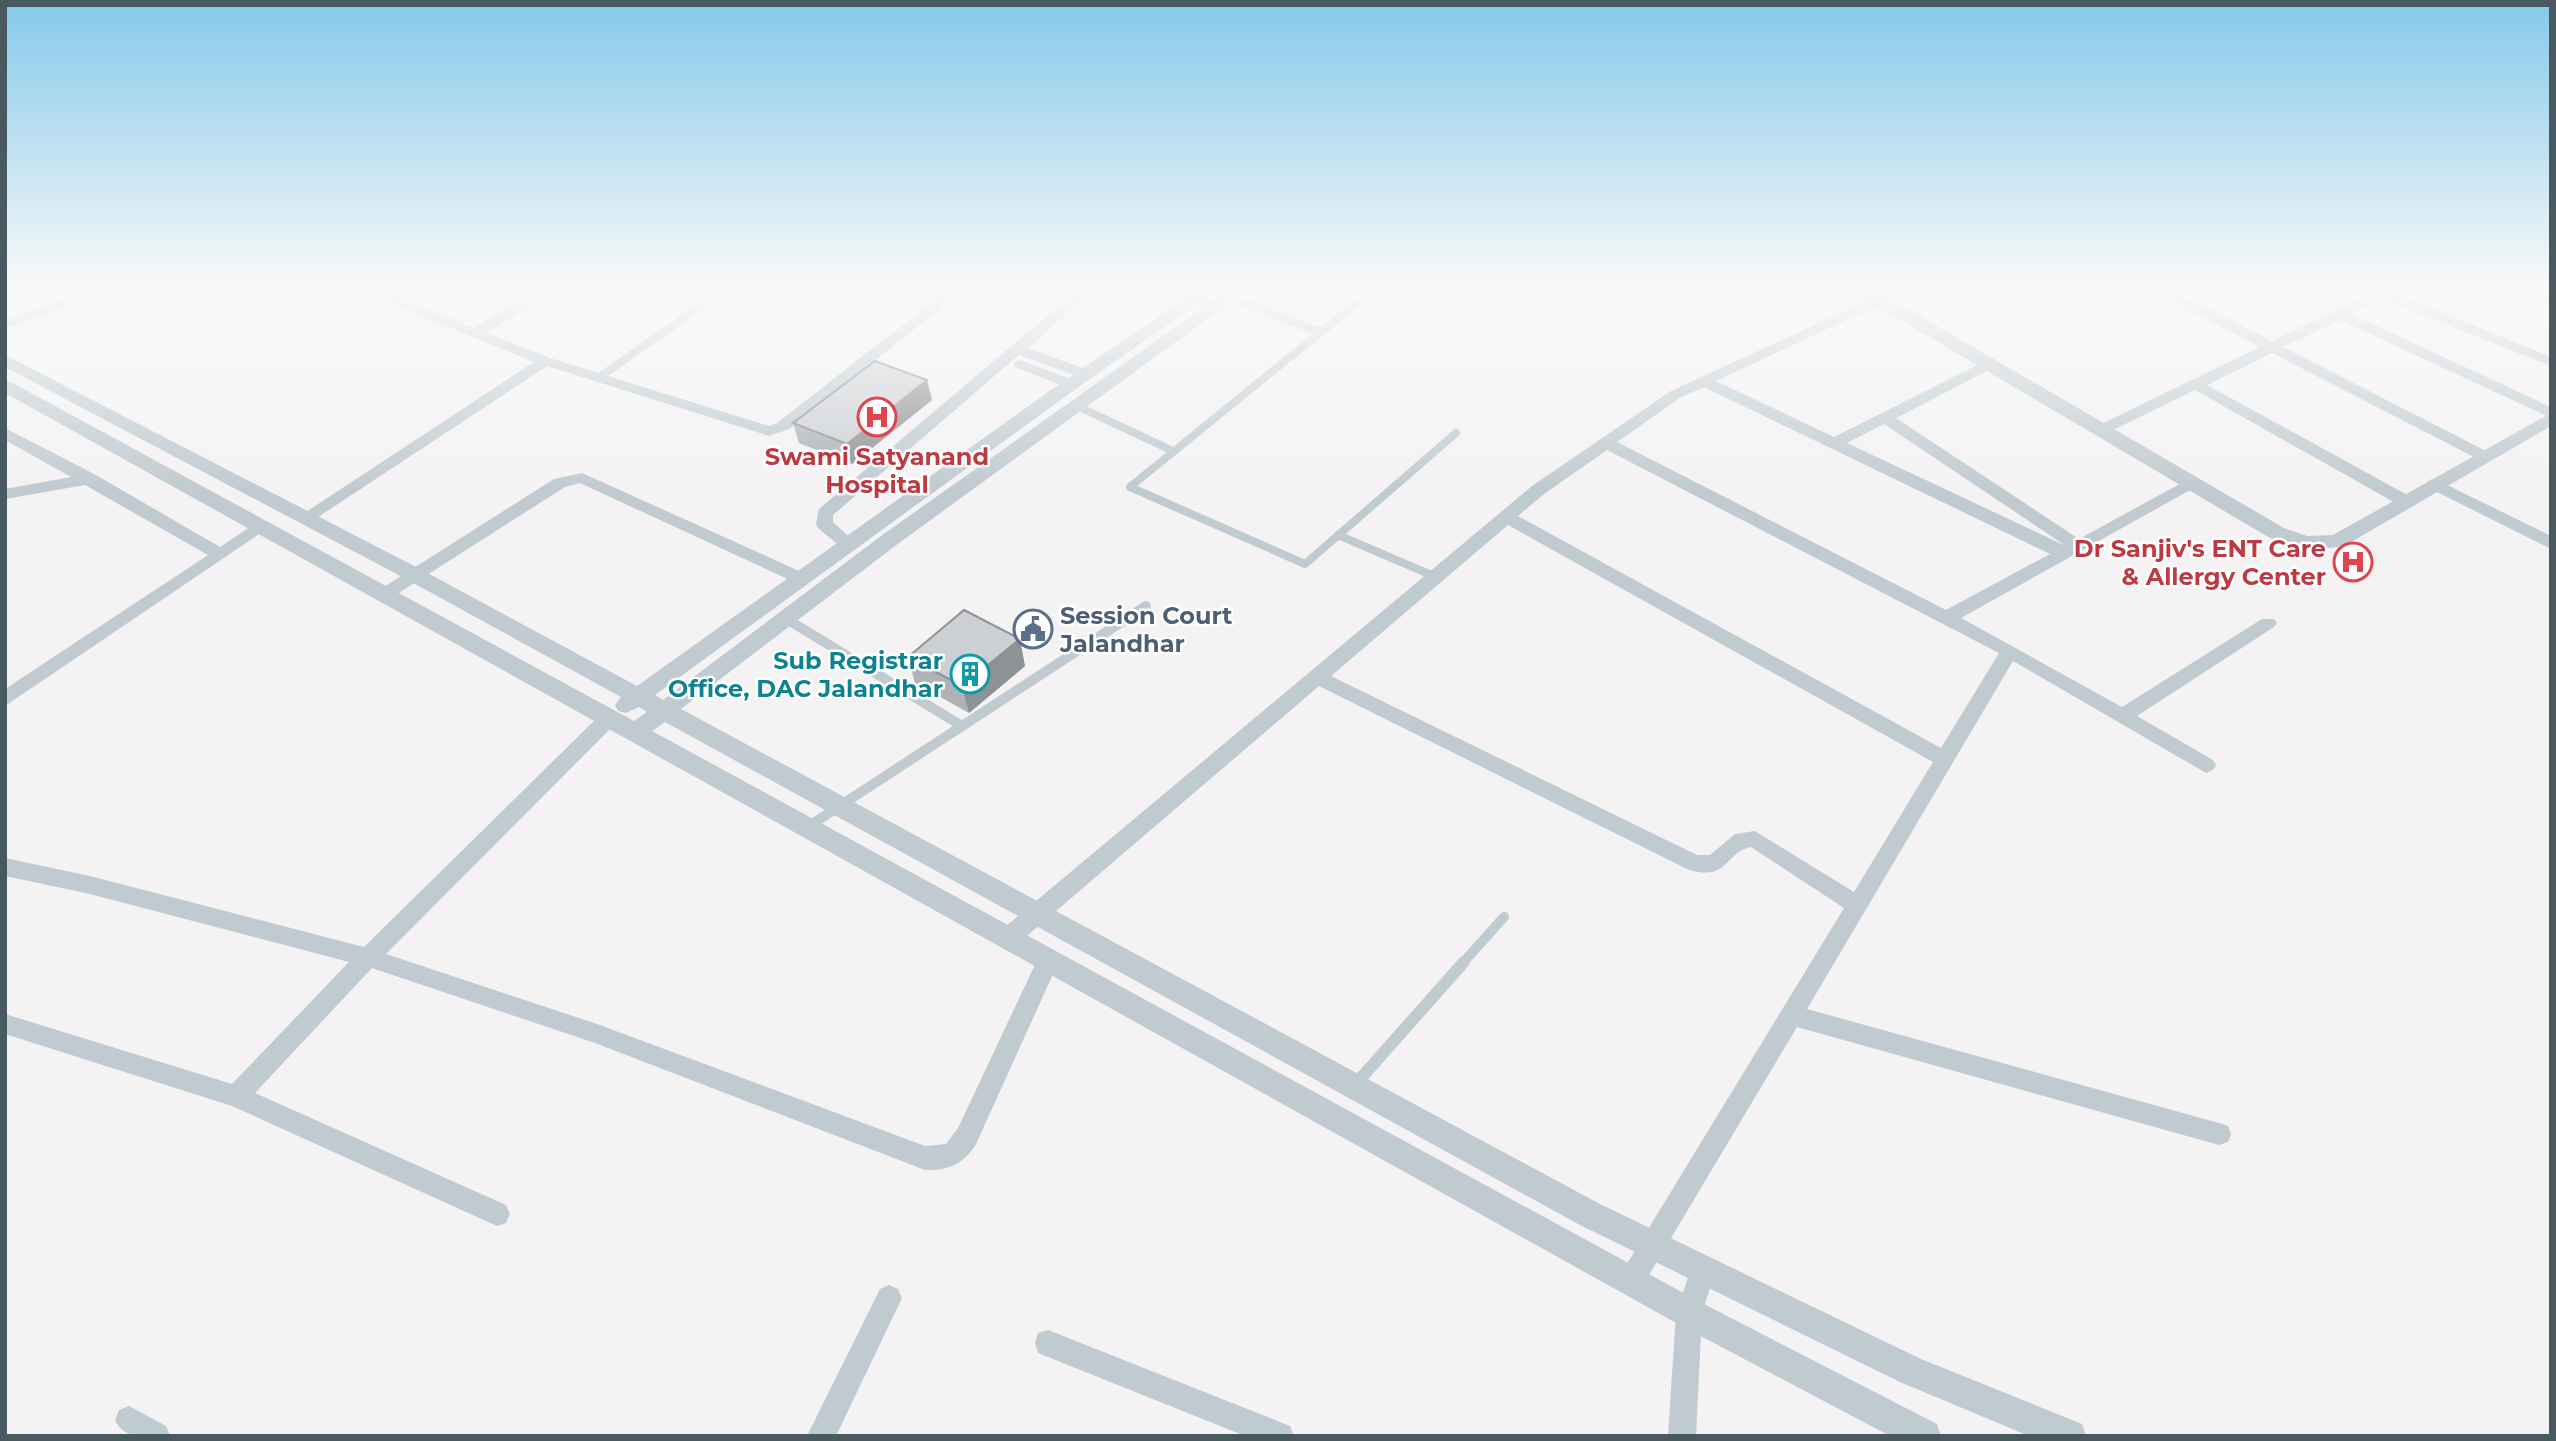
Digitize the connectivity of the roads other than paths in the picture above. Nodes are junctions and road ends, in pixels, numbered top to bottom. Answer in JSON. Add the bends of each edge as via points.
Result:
{"nodes":[{"id":1,"x":534,"y":355,"type":"edge"},
{"id":2,"x":631,"y":355,"type":"edge"},
{"id":3,"x":873,"y":355,"type":"edge"},
{"id":4,"x":1010,"y":355,"type":"edge"},
{"id":5,"x":1014,"y":355,"type":"edge"},
{"id":6,"x":1113,"y":355,"type":"edge"},
{"id":7,"x":1143,"y":355,"type":"edge"},
{"id":8,"x":1291,"y":355,"type":"edge"},
{"id":9,"x":1759,"y":355,"type":"edge"},
{"id":10,"x":1975,"y":355,"type":"edge"},
{"id":11,"x":2257,"y":355,"type":"edge"},
{"id":12,"x":2286,"y":355,"type":"edge"},
{"id":13,"x":2425,"y":355,"type":"edge"},
{"id":14,"x":5,"y":360,"type":"edge"},
{"id":15,"x":545,"y":360,"type":"junction"},
{"id":16,"x":1990,"y":364,"type":"junction"},
{"id":17,"x":598,"y":378,"type":"junction"},
{"id":18,"x":1078,"y":379,"type":"junction"},
{"id":19,"x":1704,"y":381,"type":"junction"},
{"id":20,"x":2196,"y":384,"type":"junction"},
{"id":21,"x":5,"y":387,"type":"edge"},
{"id":22,"x":1075,"y":405,"type":"junction"},
{"id":23,"x":2551,"y":416,"type":"edge"},
{"id":24,"x":1885,"y":418,"type":"junction"},
{"id":25,"x":2101,"y":430,"type":"junction"},
{"id":26,"x":5,"y":433,"type":"edge"},
{"id":27,"x":1456,"y":433,"type":"dead end"},
{"id":28,"x":1606,"y":443,"type":"junction"},
{"id":29,"x":1835,"y":443,"type":"junction"},
{"id":30,"x":1173,"y":451,"type":"junction"},
{"id":31,"x":2484,"y":456,"type":"junction"},
{"id":32,"x":90,"y":479,"type":"junction"},
{"id":33,"x":2193,"y":484,"type":"junction"},
{"id":34,"x":2435,"y":484,"type":"junction"},
{"id":35,"x":925,"y":490,"type":"junction"},
{"id":36,"x":5,"y":494,"type":"edge"},
{"id":37,"x":944,"y":500,"type":"junction"},
{"id":38,"x":2405,"y":500,"type":"junction"},
{"id":39,"x":1507,"y":517,"type":"junction"},
{"id":40,"x":309,"y":518,"type":"junction"},
{"id":41,"x":263,"y":526,"type":"junction"},
{"id":42,"x":1338,"y":535,"type":"junction"},
{"id":43,"x":2551,"y":542,"type":"edge"},
{"id":44,"x":848,"y":544,"type":"junction"},
{"id":45,"x":2072,"y":550,"type":"junction"},
{"id":46,"x":219,"y":554,"type":"junction"},
{"id":47,"x":415,"y":575,"type":"junction"},
{"id":48,"x":1436,"y":577,"type":"junction"},
{"id":49,"x":800,"y":578,"type":"junction"},
{"id":50,"x":385,"y":594,"type":"junction"},
{"id":51,"x":1146,"y":606,"type":"dead end"},
{"id":52,"x":785,"y":618,"type":"junction"},
{"id":53,"x":1946,"y":618,"type":"junction"},
{"id":54,"x":2268,"y":623,"type":"dead end"},
{"id":55,"x":2010,"y":651,"type":"junction"},
{"id":56,"x":1317,"y":677,"type":"junction"},
{"id":57,"x":638,"y":697,"type":"junction"},
{"id":58,"x":5,"y":699,"type":"edge"},
{"id":59,"x":663,"y":711,"type":"junction"},
{"id":60,"x":2124,"y":715,"type":"junction"},
{"id":61,"x":610,"y":717,"type":"junction"},
{"id":62,"x":962,"y":726,"type":"junction"},
{"id":63,"x":633,"y":734,"type":"junction"},
{"id":64,"x":1945,"y":759,"type":"junction"},
{"id":65,"x":2206,"y":765,"type":"dead end"},
{"id":66,"x":838,"y":806,"type":"junction"},
{"id":67,"x":806,"y":829,"type":"junction"},
{"id":68,"x":5,"y":867,"type":"edge"},
{"id":69,"x":1857,"y":905,"type":"junction"},
{"id":70,"x":1037,"y":914,"type":"junction"},
{"id":71,"x":1504,"y":917,"type":"dead end"},
{"id":72,"x":1007,"y":939,"type":"junction"},
{"id":73,"x":368,"y":957,"type":"junction"},
{"id":74,"x":1048,"y":961,"type":"junction"},
{"id":75,"x":1791,"y":1015,"type":"junction"},
{"id":76,"x":5,"y":1024,"type":"edge"},
{"id":77,"x":1354,"y":1086,"type":"junction"},
{"id":78,"x":236,"y":1096,"type":"junction"},
{"id":79,"x":2220,"y":1134,"type":"dead end"},
{"id":80,"x":497,"y":1214,"type":"dead end"},
{"id":81,"x":1653,"y":1245,"type":"junction"},
{"id":82,"x":1703,"y":1269,"type":"junction"},
{"id":83,"x":1631,"y":1281,"type":"junction"},
{"id":84,"x":889,"y":1298,"type":"dead end"},
{"id":85,"x":1689,"y":1313,"type":"junction"},
{"id":86,"x":1048,"y":1343,"type":"dead end"},
{"id":87,"x":129,"y":1420,"type":"dead end"},
{"id":88,"x":156,"y":1436,"type":"edge"},
{"id":89,"x":821,"y":1436,"type":"edge"},
{"id":90,"x":1280,"y":1436,"type":"edge"},
{"id":91,"x":1682,"y":1436,"type":"edge"},
{"id":92,"x":1925,"y":1436,"type":"edge"},
{"id":93,"x":2070,"y":1436,"type":"edge"}],
"edges":[{"from":1,"to":15,"type":"street"},
{"from":2,"to":17,"type":"lane"},
{"from":3,"to":17,"type":"street","via":[[783,426],[769,431]]},
{"from":4,"to":44,"type":"street","via":[[825,513],[824,524]]},
{"from":5,"to":18,"type":"street"},
{"from":6,"to":18,"type":"street"},
{"from":7,"to":22,"type":"street"},
{"from":8,"to":30,"type":"lane"},
{"from":9,"to":19,"type":"street"},
{"from":10,"to":16,"type":"street"},
{"from":11,"to":20,"type":"street"},
{"from":12,"to":31,"type":"street"},
{"from":13,"to":23,"type":"street"},
{"from":14,"to":40,"type":"street"},
{"from":15,"to":17,"type":"street"},
{"from":15,"to":40,"type":"street"},
{"from":16,"to":24,"type":"street"},
{"from":16,"to":25,"type":"street"},
{"from":18,"to":35,"type":"street"},
{"from":19,"to":28,"type":"street","via":[[1676,394]]},
{"from":19,"to":29,"type":"street"},
{"from":20,"to":25,"type":"street"},
{"from":20,"to":38,"type":"street"},
{"from":21,"to":41,"type":"street"},
{"from":22,"to":30,"type":"lane"},
{"from":22,"to":37,"type":"street"},
{"from":23,"to":31,"type":"street"},
{"from":24,"to":29,"type":"street"},
{"from":24,"to":45,"type":"street"},
{"from":25,"to":33,"type":"street"},
{"from":26,"to":32,"type":"street"},
{"from":27,"to":42,"type":"lane"},
{"from":28,"to":39,"type":"street"},
{"from":28,"to":53,"type":"street"},
{"from":29,"to":45,"type":"street"},
{"from":30,"to":42,"type":"lane","via":[[1130,487],[1305,564]]},
{"from":31,"to":34,"type":"street"},
{"from":32,"to":36,"type":"street"},
{"from":32,"to":46,"type":"street"},
{"from":33,"to":38,"type":"street","via":[[2277,533],[2312,544],[2339,540]]},
{"from":33,"to":45,"type":"street"},
{"from":34,"to":38,"type":"street"},
{"from":34,"to":43,"type":"street"},
{"from":35,"to":37,"type":"street"},
{"from":35,"to":44,"type":"street"},
{"from":37,"to":52,"type":"street"},
{"from":39,"to":48,"type":"street"},
{"from":39,"to":64,"type":"street"},
{"from":40,"to":47,"type":"street"},
{"from":41,"to":46,"type":"street"},
{"from":41,"to":50,"type":"street"},
{"from":42,"to":48,"type":"lane"},
{"from":44,"to":49,"type":"street"},
{"from":45,"to":53,"type":"street"},
{"from":46,"to":58,"type":"street"},
{"from":47,"to":49,"type":"street","via":[[560,483],[582,478]]},
{"from":47,"to":50,"type":"street"},
{"from":47,"to":57,"type":"street"},
{"from":48,"to":56,"type":"street"},
{"from":49,"to":57,"type":"street"},
{"from":50,"to":61,"type":"street"},
{"from":51,"to":62,"type":"lane"},
{"from":52,"to":59,"type":"street"},
{"from":52,"to":62,"type":"lane"},
{"from":53,"to":55,"type":"street"},
{"from":54,"to":60,"type":"street"},
{"from":55,"to":60,"type":"street"},
{"from":55,"to":64,"type":"street"},
{"from":56,"to":69,"type":"street","via":[[1695,863],[1713,864],[1739,841],[1755,839]]},
{"from":56,"to":70,"type":"street"},
{"from":57,"to":59,"type":"street"},
{"from":57,"to":61,"type":"street"},
{"from":59,"to":63,"type":"street"},
{"from":59,"to":66,"type":"street"},
{"from":60,"to":65,"type":"street"},
{"from":61,"to":63,"type":"street"},
{"from":61,"to":73,"type":"street"},
{"from":62,"to":66,"type":"lane"},
{"from":63,"to":67,"type":"street"},
{"from":64,"to":69,"type":"street"},
{"from":66,"to":67,"type":"lane"},
{"from":66,"to":70,"type":"street"},
{"from":67,"to":72,"type":"street"},
{"from":68,"to":73,"type":"street"},
{"from":69,"to":75,"type":"street"},
{"from":70,"to":72,"type":"street"},
{"from":70,"to":77,"type":"street"},
{"from":71,"to":77,"type":"lane"},
{"from":72,"to":74,"type":"street"},
{"from":73,"to":74,"type":"street","via":[[597,1034],[925,1158],[942,1159],[959,1151]]},
{"from":73,"to":78,"type":"street"},
{"from":74,"to":83,"type":"street"},
{"from":75,"to":79,"type":"street"},
{"from":75,"to":81,"type":"street"},
{"from":76,"to":78,"type":"street"},
{"from":77,"to":81,"type":"street"},
{"from":78,"to":80,"type":"street"},
{"from":81,"to":82,"type":"street"},
{"from":81,"to":83,"type":"street"},
{"from":82,"to":85,"type":"street"},
{"from":82,"to":93,"type":"street","via":[[1911,1371]]},
{"from":83,"to":85,"type":"street"},
{"from":84,"to":89,"type":"street"},
{"from":85,"to":91,"type":"street"},
{"from":85,"to":92,"type":"street"},
{"from":86,"to":90,"type":"street"},
{"from":87,"to":88,"type":"street"}]}
